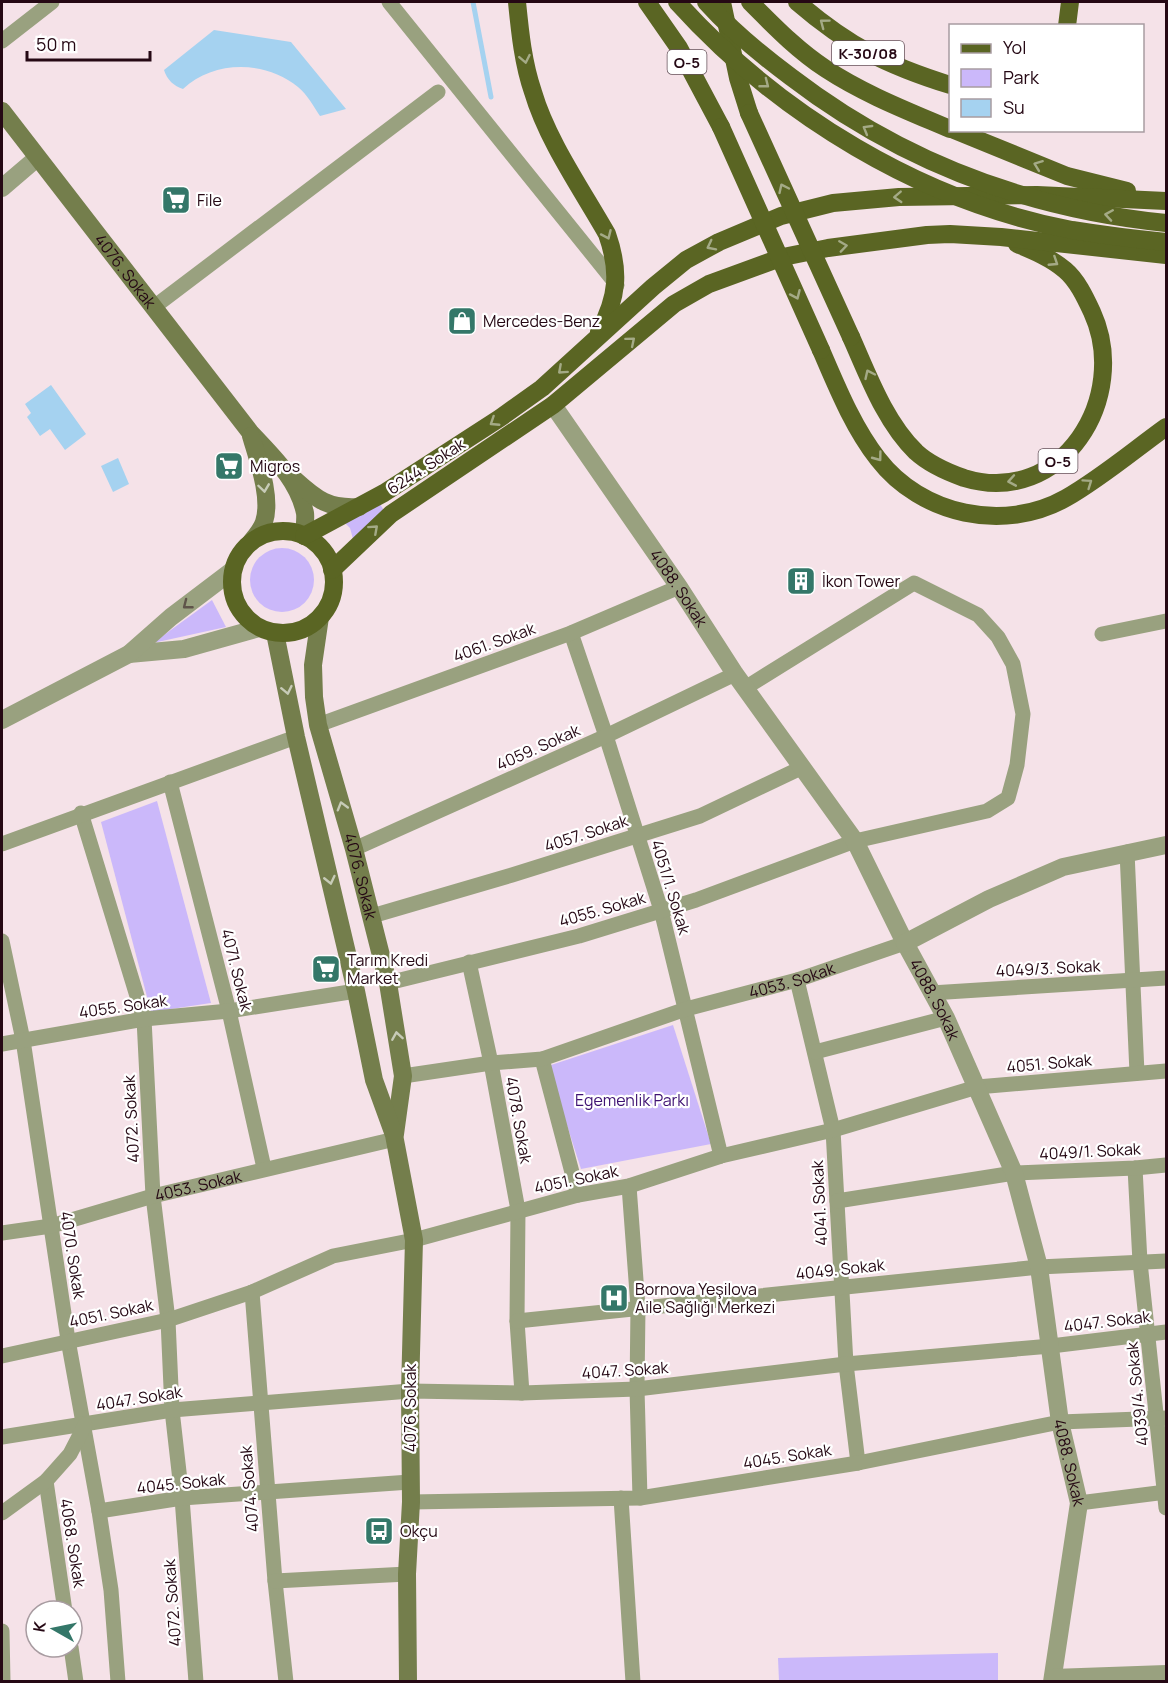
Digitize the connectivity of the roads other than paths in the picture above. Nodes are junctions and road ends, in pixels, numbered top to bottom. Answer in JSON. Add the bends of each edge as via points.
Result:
{"nodes":[{"id":1,"x":52,"y":2,"type":"edge"},
{"id":2,"x":389,"y":2,"type":"edge"},
{"id":3,"x":517,"y":2,"type":"edge"},
{"id":4,"x":647,"y":2,"type":"edge"},
{"id":5,"x":677,"y":2,"type":"edge"},
{"id":6,"x":706,"y":2,"type":"edge"},
{"id":7,"x":722,"y":2,"type":"edge"},
{"id":8,"x":750,"y":2,"type":"edge"},
{"id":9,"x":797,"y":2,"type":"edge"},
{"id":10,"x":1070,"y":2,"type":"edge"},
{"id":11,"x":1067,"y":24,"type":"edge"},
{"id":12,"x":2,"y":40,"type":"edge"},
{"id":13,"x":949,"y":84,"type":"edge"},
{"id":14,"x":438,"y":92,"type":"dead end"},
{"id":15,"x":2,"y":111,"type":"edge"},
{"id":16,"x":949,"y":129,"type":"edge"},
{"id":17,"x":957,"y":132,"type":"edge"},
{"id":18,"x":37,"y":158,"type":"junction"},
{"id":19,"x":2,"y":188,"type":"edge"},
{"id":20,"x":1167,"y":200,"type":"edge"},
{"id":21,"x":1167,"y":223,"type":"edge"},
{"id":22,"x":1001,"y":237,"type":"junction"},
{"id":23,"x":1167,"y":242,"type":"edge"},
{"id":24,"x":1167,"y":255,"type":"edge"},
{"id":25,"x":616,"y":285,"type":"junction"},
{"id":26,"x":154,"y":307,"type":"junction"},
{"id":27,"x":594,"y":341,"type":"junction"},
{"id":28,"x":553,"y":405,"type":"junction"},
{"id":29,"x":1167,"y":427,"type":"edge"},
{"id":30,"x":250,"y":432,"type":"junction"},
{"id":31,"x":285,"y":471,"type":"junction"},
{"id":32,"x":359,"y":507,"type":"junction"},
{"id":33,"x":304,"y":536,"type":"junction"},
{"id":34,"x":251,"y":542,"type":"junction"},
{"id":35,"x":233,"y":570,"type":"junction"},
{"id":36,"x":332,"y":570,"type":"junction"},
{"id":37,"x":679,"y":587,"type":"junction"},
{"id":38,"x":320,"y":617,"type":"junction"},
{"id":39,"x":1167,"y":621,"type":"edge"},
{"id":40,"x":267,"y":630,"type":"junction"},
{"id":41,"x":571,"y":633,"type":"junction"},
{"id":42,"x":1102,"y":634,"type":"dead end"},
{"id":43,"x":129,"y":654,"type":"junction"},
{"id":44,"x":740,"y":681,"type":"junction"},
{"id":45,"x":2,"y":720,"type":"edge"},
{"id":46,"x":318,"y":725,"type":"junction"},
{"id":47,"x":606,"y":736,"type":"junction"},
{"id":48,"x":296,"y":737,"type":"junction"},
{"id":49,"x":803,"y":767,"type":"junction"},
{"id":50,"x":170,"y":782,"type":"junction"},
{"id":51,"x":81,"y":813,"type":"junction"},
{"id":52,"x":637,"y":836,"type":"junction"},
{"id":53,"x":855,"y":841,"type":"junction"},
{"id":54,"x":2,"y":844,"type":"edge"},
{"id":55,"x":1167,"y":845,"type":"edge"},
{"id":56,"x":354,"y":849,"type":"junction"},
{"id":57,"x":1126,"y":852,"type":"junction"},
{"id":58,"x":661,"y":910,"type":"junction"},
{"id":59,"x":372,"y":916,"type":"junction"},
{"id":60,"x":905,"y":943,"type":"junction"},
{"id":61,"x":2,"y":946,"type":"edge"},
{"id":62,"x":469,"y":962,"type":"junction"},
{"id":63,"x":1167,"y":978,"type":"edge"},
{"id":64,"x":796,"y":980,"type":"junction"},
{"id":65,"x":1132,"y":981,"type":"junction"},
{"id":66,"x":388,"y":983,"type":"junction"},
{"id":67,"x":356,"y":991,"type":"junction"},
{"id":68,"x":931,"y":993,"type":"junction"},
{"id":69,"x":686,"y":1009,"type":"junction"},
{"id":70,"x":229,"y":1011,"type":"junction"},
{"id":71,"x":946,"y":1018,"type":"junction"},
{"id":72,"x":144,"y":1019,"type":"junction"},
{"id":73,"x":23,"y":1040,"type":"junction"},
{"id":74,"x":2,"y":1044,"type":"edge"},
{"id":75,"x":815,"y":1052,"type":"junction"},
{"id":76,"x":542,"y":1059,"type":"junction"},
{"id":77,"x":491,"y":1063,"type":"junction"},
{"id":78,"x":1167,"y":1071,"type":"edge"},
{"id":79,"x":1137,"y":1073,"type":"junction"},
{"id":80,"x":403,"y":1076,"type":"junction"},
{"id":81,"x":977,"y":1087,"type":"junction"},
{"id":82,"x":833,"y":1130,"type":"junction"},
{"id":83,"x":395,"y":1137,"type":"junction"},
{"id":84,"x":721,"y":1156,"type":"junction"},
{"id":85,"x":1167,"y":1165,"type":"edge"},
{"id":86,"x":264,"y":1168,"type":"junction"},
{"id":87,"x":1135,"y":1168,"type":"junction"},
{"id":88,"x":1014,"y":1173,"type":"junction"},
{"id":89,"x":629,"y":1186,"type":"junction"},
{"id":90,"x":578,"y":1195,"type":"junction"},
{"id":91,"x":153,"y":1196,"type":"junction"},
{"id":92,"x":837,"y":1201,"type":"junction"},
{"id":93,"x":518,"y":1210,"type":"junction"},
{"id":94,"x":51,"y":1226,"type":"junction"},
{"id":95,"x":2,"y":1233,"type":"edge"},
{"id":96,"x":414,"y":1240,"type":"junction"},
{"id":97,"x":1167,"y":1261,"type":"edge"},
{"id":98,"x":1140,"y":1262,"type":"junction"},
{"id":99,"x":1039,"y":1266,"type":"junction"},
{"id":100,"x":842,"y":1287,"type":"junction"},
{"id":101,"x":252,"y":1292,"type":"junction"},
{"id":102,"x":638,"y":1307,"type":"junction"},
{"id":103,"x":168,"y":1320,"type":"junction"},
{"id":104,"x":517,"y":1321,"type":"junction"},
{"id":105,"x":1167,"y":1332,"type":"edge"},
{"id":106,"x":1148,"y":1334,"type":"junction"},
{"id":107,"x":68,"y":1340,"type":"junction"},
{"id":108,"x":1051,"y":1346,"type":"junction"},
{"id":109,"x":2,"y":1356,"type":"edge"},
{"id":110,"x":846,"y":1364,"type":"junction"},
{"id":111,"x":637,"y":1389,"type":"junction"},
{"id":112,"x":410,"y":1391,"type":"junction"},
{"id":113,"x":522,"y":1393,"type":"junction"},
{"id":114,"x":260,"y":1403,"type":"junction"},
{"id":115,"x":172,"y":1410,"type":"junction"},
{"id":116,"x":1162,"y":1418,"type":"edge"},
{"id":117,"x":1060,"y":1422,"type":"junction"},
{"id":118,"x":85,"y":1425,"type":"junction"},
{"id":119,"x":2,"y":1437,"type":"edge"},
{"id":120,"x":858,"y":1463,"type":"junction"},
{"id":121,"x":46,"y":1481,"type":"junction"},
{"id":122,"x":410,"y":1482,"type":"junction"},
{"id":123,"x":1166,"y":1492,"type":"edge"},
{"id":124,"x":267,"y":1493,"type":"junction"},
{"id":125,"x":182,"y":1498,"type":"junction"},
{"id":126,"x":621,"y":1498,"type":"junction"},
{"id":127,"x":640,"y":1498,"type":"junction"},
{"id":128,"x":411,"y":1502,"type":"junction"},
{"id":129,"x":1079,"y":1503,"type":"junction"},
{"id":130,"x":1167,"y":1508,"type":"edge"},
{"id":131,"x":99,"y":1511,"type":"junction"},
{"id":132,"x":2,"y":1513,"type":"edge"},
{"id":133,"x":407,"y":1574,"type":"junction"},
{"id":134,"x":275,"y":1581,"type":"junction"},
{"id":135,"x":63,"y":1599,"type":"edge"},
{"id":136,"x":2,"y":1631,"type":"edge"},
{"id":137,"x":73,"y":1659,"type":"edge"},
{"id":138,"x":1167,"y":1674,"type":"edge"},
{"id":139,"x":1053,"y":1680,"type":"edge"},
{"id":140,"x":3,"y":1682,"type":"edge"},
{"id":141,"x":76,"y":1682,"type":"edge"},
{"id":142,"x":118,"y":1682,"type":"edge"},
{"id":143,"x":196,"y":1682,"type":"edge"},
{"id":144,"x":286,"y":1682,"type":"edge"},
{"id":145,"x":408,"y":1682,"type":"edge"},
{"id":146,"x":633,"y":1682,"type":"edge"}],
"edges":[{"from":1,"to":12,"type":"street"},
{"from":2,"to":25,"type":"street"},
{"from":3,"to":25,"type":"main road","one_way":true,"via":[[524,58],[536,102],[607,234]]},
{"from":4,"to":29,"type":"main road","number":"O-5","one_way":true,"bridge":true,"via":[[679,48],[721,127],[849,411],[873,453],[905,485],[923,498],[973,515],[1018,514],[1056,502],[1082,488]]},
{"from":5,"to":23,"type":"main road","one_way":true,"bridge":true,"via":[[767,86],[834,133],[900,171],[961,198],[1024,218],[1071,229]]},
{"from":21,"to":6,"type":"main road","one_way":true,"bridge":true,"via":[[1072,209],[1018,195],[922,158],[861,126],[813,94],[745,41]]},
{"from":22,"to":7,"type":"main road","number":"O-5","one_way":true,"bridge":true,"via":[[1067,271],[1088,304],[1100,335],[1103,362],[1101,386],[1085,432],[1059,461],[1022,479],[995,483],[971,480],[935,465],[916,452],[895,425],[748,113]]},
{"from":8,"to":16,"type":"main road","via":[[826,70]]},
{"from":13,"to":9,"type":"main road","number":"K-30/08","one_way":true,"via":[[909,72],[864,51]]},
{"from":10,"to":11,"type":"main road"},
{"from":14,"to":26,"type":"street"},
{"from":15,"to":18,"type":"main road","name":"4076. Sokak"},
{"from":20,"to":17,"type":"main road","one_way":true,"via":[[1061,174]]},
{"from":18,"to":19,"type":"street"},
{"from":18,"to":26,"type":"main road","name":"4076. Sokak"},
{"from":20,"to":27,"type":"main road","name":"6244. Sokak","one_way":true,"via":[[935,195],[813,207],[741,232],[686,260]]},
{"from":22,"to":24,"type":"main road","name":"6244. Sokak"},
{"from":28,"to":22,"type":"main road","name":"6244. Sokak","one_way":true,"via":[[674,304],[731,274],[783,256],[837,246],[927,235]]},
{"from":25,"to":27,"type":"main road","via":[[609,312]]},
{"from":26,"to":30,"type":"main road","name":"4076. Sokak"},
{"from":27,"to":32,"type":"main road","name":"6244. Sokak","one_way":true,"via":[[542,388],[500,418]]},
{"from":36,"to":28,"type":"main road","name":"6244. Sokak","one_way":true,"via":[[391,514]]},
{"from":28,"to":37,"type":"street","name":"4088. Sokak"},
{"from":30,"to":31,"type":"main road","name":"4076. Sokak"},
{"from":30,"to":34,"type":"main road","name":"4076. Sokak","one_way":true,"via":[[266,513],[264,525]]},
{"from":31,"to":32,"type":"main road","via":[[324,503]]},
{"from":31,"to":33,"type":"main road","name":"4076. Sokak","via":[[305,514]]},
{"from":32,"to":33,"type":"main road","name":"6244. Sokak"},
{"from":33,"to":34,"type":"main road","via":[[277,532]]},
{"from":33,"to":36,"type":"main road","via":[[326,556]]},
{"from":34,"to":35,"type":"main road"},
{"from":35,"to":40,"type":"main road","via":[[236,603],[246,617]]},
{"from":35,"to":43,"type":"street","one_way":true},
{"from":36,"to":38,"type":"main road","via":[[334,586]]},
{"from":37,"to":41,"type":"street","name":"4061. Sokak"},
{"from":37,"to":44,"type":"street","name":"4088. Sokak"},
{"from":38,"to":40,"type":"main road","via":[[291,633]]},
{"from":38,"to":46,"type":"main road","name":"4076. Sokak","via":[[313,665]]},
{"from":39,"to":42,"type":"street"},
{"from":40,"to":43,"type":"street","via":[[184,649]]},
{"from":40,"to":48,"type":"main road","name":"4076. Sokak","one_way":true},
{"from":41,"to":46,"type":"street","name":"4061. Sokak"},
{"from":41,"to":47,"type":"street","name":"4051/1. Sokak"},
{"from":43,"to":45,"type":"street"},
{"from":44,"to":47,"type":"street","name":"4059. Sokak"},
{"from":44,"to":49,"type":"street","name":"4088. Sokak"},
{"from":44,"to":53,"type":"street","name":"4059. Sokak","via":[[914,583],[978,615],[998,637],[1013,664],[1023,714],[1017,765],[1008,798],[987,812]]},
{"from":56,"to":46,"type":"main road","name":"4076. Sokak","one_way":true},
{"from":47,"to":52,"type":"street","name":"4051/1. Sokak"},
{"from":47,"to":56,"type":"street","name":"4059. Sokak"},
{"from":48,"to":50,"type":"street"},
{"from":48,"to":67,"type":"main road","name":"4076. Sokak","one_way":true},
{"from":49,"to":52,"type":"street","name":"4057. Sokak","via":[[700,816]]},
{"from":49,"to":53,"type":"street","name":"4088. Sokak"},
{"from":50,"to":51,"type":"street"},
{"from":50,"to":70,"type":"street","name":"4071. Sokak"},
{"from":51,"to":54,"type":"street"},
{"from":51,"to":72,"type":"street","name":"4072. Sokak"},
{"from":52,"to":58,"type":"street","name":"4051/1. Sokak"},
{"from":52,"to":59,"type":"street","name":"4057. Sokak"},
{"from":53,"to":58,"type":"street","name":"4055. Sokak"},
{"from":53,"to":60,"type":"street","name":"4088. Sokak"},
{"from":55,"to":57,"type":"street","name":"4053. Sokak"},
{"from":56,"to":59,"type":"main road","name":"4076. Sokak"},
{"from":57,"to":60,"type":"street","name":"4053. Sokak","via":[[1063,867],[989,899]]},
{"from":57,"to":65,"type":"street"},
{"from":58,"to":62,"type":"street","name":"4055. Sokak","via":[[579,936]]},
{"from":58,"to":69,"type":"street","name":"4051/1. Sokak"},
{"from":59,"to":66,"type":"main road","name":"4076. Sokak"},
{"from":60,"to":64,"type":"street","name":"4053. Sokak"},
{"from":60,"to":68,"type":"street","name":"4088. Sokak"},
{"from":61,"to":73,"type":"street","name":"4070. Sokak"},
{"from":62,"to":66,"type":"street","name":"4055. Sokak"},
{"from":62,"to":77,"type":"street","name":"4078. Sokak"},
{"from":63,"to":65,"type":"street","name":"4049/3. Sokak"},
{"from":64,"to":69,"type":"street","name":"4053. Sokak"},
{"from":64,"to":75,"type":"street","name":"4041. Sokak"},
{"from":65,"to":68,"type":"street","name":"4049/3. Sokak"},
{"from":65,"to":79,"type":"street"},
{"from":80,"to":66,"type":"main road","name":"4076. Sokak","one_way":true},
{"from":67,"to":70,"type":"street","name":"4055. Sokak"},
{"from":67,"to":83,"type":"main road","name":"4076. Sokak","via":[[374,1080]]},
{"from":68,"to":71,"type":"street","name":"4088. Sokak"},
{"from":69,"to":76,"type":"street","name":"4053. Sokak"},
{"from":69,"to":84,"type":"street","name":"4051/1. Sokak"},
{"from":70,"to":72,"type":"street","name":"4055. Sokak"},
{"from":70,"to":86,"type":"street","name":"4071. Sokak"},
{"from":71,"to":75,"type":"street"},
{"from":71,"to":81,"type":"street","name":"4088. Sokak"},
{"from":72,"to":73,"type":"street","name":"4055. Sokak"},
{"from":72,"to":91,"type":"street","name":"4072. Sokak"},
{"from":73,"to":74,"type":"street","name":"4055. Sokak"},
{"from":73,"to":94,"type":"street","name":"4070. Sokak"},
{"from":75,"to":82,"type":"street","name":"4041. Sokak"},
{"from":76,"to":77,"type":"street","name":"4053. Sokak"},
{"from":76,"to":90,"type":"street"},
{"from":77,"to":80,"type":"street","name":"4053. Sokak"},
{"from":77,"to":93,"type":"street","name":"4078. Sokak"},
{"from":78,"to":79,"type":"street","name":"4051. Sokak"},
{"from":79,"to":81,"type":"street","name":"4051. Sokak"},
{"from":80,"to":83,"type":"main road","name":"4076. Sokak"},
{"from":81,"to":82,"type":"street","name":"4051. Sokak"},
{"from":81,"to":88,"type":"street","name":"4088. Sokak"},
{"from":82,"to":84,"type":"street","name":"4051. Sokak"},
{"from":82,"to":92,"type":"street","name":"4041. Sokak"},
{"from":83,"to":86,"type":"street","name":"4053. Sokak"},
{"from":83,"to":96,"type":"main road","name":"4076. Sokak"},
{"from":84,"to":89,"type":"street","name":"4051. Sokak"},
{"from":85,"to":87,"type":"street","name":"4049/1. Sokak"},
{"from":86,"to":91,"type":"street","name":"4053. Sokak"},
{"from":87,"to":88,"type":"street","name":"4049/1. Sokak"},
{"from":87,"to":98,"type":"street","name":"4039/4. Sokak"},
{"from":88,"to":92,"type":"street","name":"4049/1. Sokak"},
{"from":88,"to":99,"type":"street","name":"4088. Sokak"},
{"from":89,"to":90,"type":"street","name":"4051. Sokak"},
{"from":89,"to":102,"type":"street"},
{"from":90,"to":93,"type":"street","name":"4051. Sokak"},
{"from":91,"to":94,"type":"street","name":"4053. Sokak"},
{"from":91,"to":103,"type":"street","name":"4072. Sokak"},
{"from":92,"to":100,"type":"street","name":"4041. Sokak"},
{"from":93,"to":96,"type":"street","name":"4051. Sokak"},
{"from":93,"to":104,"type":"street","name":"4078. Sokak"},
{"from":94,"to":95,"type":"street","name":"4053. Sokak"},
{"from":94,"to":107,"type":"street","name":"4070. Sokak"},
{"from":96,"to":101,"type":"street","name":"4051. Sokak","via":[[333,1256]]},
{"from":96,"to":112,"type":"main road","name":"4076. Sokak"},
{"from":97,"to":98,"type":"street","name":"4049. Sokak"},
{"from":98,"to":99,"type":"street","name":"4049. Sokak"},
{"from":98,"to":106,"type":"street","name":"4039/4. Sokak"},
{"from":99,"to":100,"type":"street","name":"4049. Sokak"},
{"from":99,"to":108,"type":"street","name":"4088. Sokak"},
{"from":100,"to":102,"type":"street","name":"4049. Sokak"},
{"from":100,"to":110,"type":"street","name":"4041. Sokak"},
{"from":101,"to":103,"type":"street","name":"4051. Sokak"},
{"from":101,"to":114,"type":"street","name":"4074. Sokak"},
{"from":102,"to":104,"type":"street","name":"4049. Sokak"},
{"from":102,"to":111,"type":"street"},
{"from":103,"to":107,"type":"street","name":"4051. Sokak"},
{"from":103,"to":115,"type":"street","name":"4072. Sokak"},
{"from":104,"to":113,"type":"street","name":"4078. Sokak"},
{"from":105,"to":106,"type":"street","name":"4047. Sokak"},
{"from":106,"to":108,"type":"street","name":"4047. Sokak"},
{"from":106,"to":116,"type":"street","name":"4039/4. Sokak"},
{"from":107,"to":109,"type":"street","name":"4051. Sokak"},
{"from":107,"to":118,"type":"street","name":"4070. Sokak"},
{"from":108,"to":110,"type":"street","name":"4047. Sokak"},
{"from":108,"to":117,"type":"street","name":"4088. Sokak"},
{"from":110,"to":111,"type":"street","name":"4047. Sokak"},
{"from":110,"to":120,"type":"street","name":"4041. Sokak"},
{"from":111,"to":113,"type":"street","name":"4047. Sokak"},
{"from":111,"to":127,"type":"street"},
{"from":112,"to":113,"type":"street","name":"4047. Sokak"},
{"from":112,"to":114,"type":"street","name":"4047. Sokak"},
{"from":112,"to":122,"type":"main road","name":"4076. Sokak"},
{"from":114,"to":115,"type":"street","name":"4047. Sokak"},
{"from":114,"to":124,"type":"street","name":"4074. Sokak"},
{"from":115,"to":118,"type":"street","name":"4047. Sokak"},
{"from":115,"to":125,"type":"street","name":"4072. Sokak"},
{"from":116,"to":117,"type":"street","name":"4045. Sokak"},
{"from":116,"to":123,"type":"street","name":"4039/4. Sokak"},
{"from":117,"to":120,"type":"street","name":"4045. Sokak"},
{"from":117,"to":129,"type":"street","name":"4088. Sokak"},
{"from":118,"to":119,"type":"street","name":"4047. Sokak"},
{"from":118,"to":121,"type":"street","via":[[70,1454]]},
{"from":118,"to":131,"type":"street","name":"4070. Sokak"},
{"from":120,"to":127,"type":"street","name":"4045. Sokak"},
{"from":121,"to":132,"type":"street"},
{"from":121,"to":135,"type":"street","name":"4068. Sokak"},
{"from":122,"to":124,"type":"street","name":"4045. Sokak"},
{"from":122,"to":128,"type":"main road","name":"4076. Sokak"},
{"from":123,"to":129,"type":"street"},
{"from":123,"to":130,"type":"street","name":"4039/4. Sokak"},
{"from":124,"to":125,"type":"street","name":"4045. Sokak"},
{"from":124,"to":134,"type":"street","name":"4074. Sokak"},
{"from":125,"to":131,"type":"street","name":"4045. Sokak"},
{"from":125,"to":143,"type":"street","name":"4072. Sokak"},
{"from":126,"to":127,"type":"street","name":"4045. Sokak"},
{"from":126,"to":128,"type":"street","name":"4045. Sokak"},
{"from":126,"to":146,"type":"street"},
{"from":128,"to":133,"type":"main road","name":"4076. Sokak"},
{"from":129,"to":139,"type":"street","name":"4088. Sokak"},
{"from":131,"to":142,"type":"street","name":"4070. Sokak","via":[[111,1590]]},
{"from":133,"to":134,"type":"street"},
{"from":133,"to":145,"type":"main road","name":"4076. Sokak"},
{"from":134,"to":144,"type":"street","name":"4074. Sokak"},
{"from":136,"to":140,"type":"street"},
{"from":137,"to":141,"type":"street"},
{"from":138,"to":139,"type":"street"}]}
